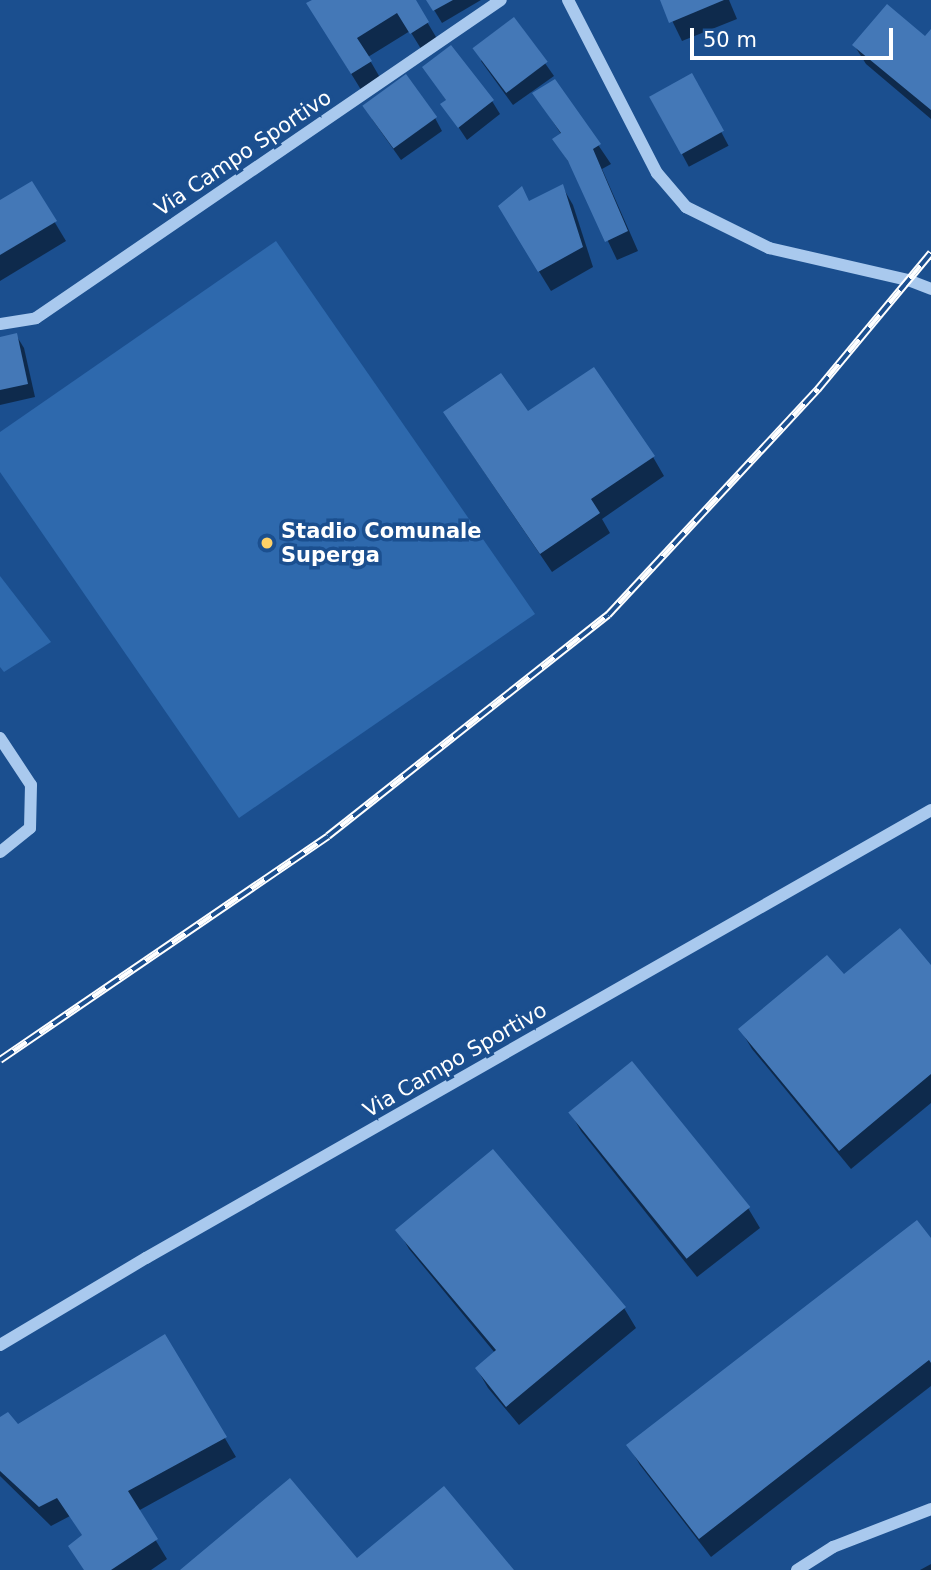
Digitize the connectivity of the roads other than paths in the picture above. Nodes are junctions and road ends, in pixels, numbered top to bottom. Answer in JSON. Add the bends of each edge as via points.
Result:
{"nodes":[{"id":1,"x":501,"y":0,"type":"edge"},
{"id":2,"x":568,"y":0,"type":"edge"},
{"id":3,"x":931,"y":289,"type":"edge"},
{"id":4,"x":0,"y":324,"type":"edge"},
{"id":5,"x":0,"y":738,"type":"edge"},
{"id":6,"x":931,"y":810,"type":"edge"},
{"id":7,"x":0,"y":852,"type":"edge"},
{"id":8,"x":0,"y":1345,"type":"edge"},
{"id":9,"x":931,"y":1509,"type":"edge"},
{"id":10,"x":797,"y":1570,"type":"edge"}],
"edges":[{"from":1,"to":4,"type":"street","name":"Via Campo Sportivo","via":[[36,318]]},
{"from":2,"to":3,"type":"street","via":[[657,173],[687,207],[769,248]]},
{"from":5,"to":7,"type":"street","via":[[32,785],[30,828]]},
{"from":6,"to":8,"type":"street","name":"Via Campo Sportivo"},
{"from":9,"to":10,"type":"street","via":[[833,1547]]}]}
